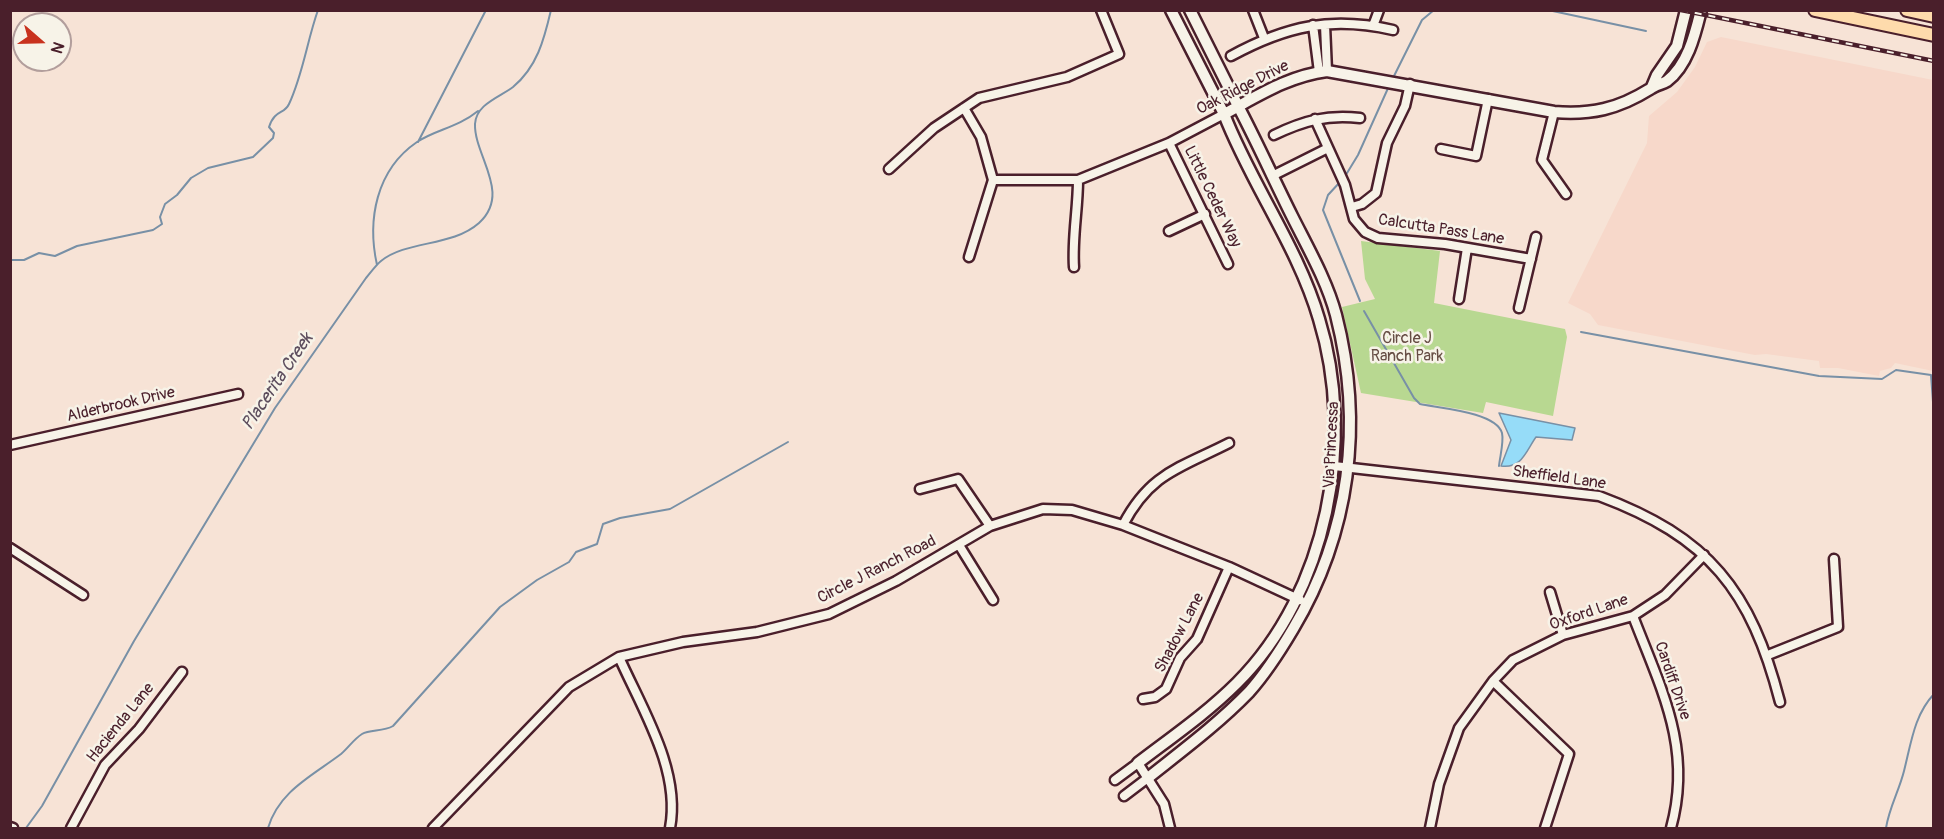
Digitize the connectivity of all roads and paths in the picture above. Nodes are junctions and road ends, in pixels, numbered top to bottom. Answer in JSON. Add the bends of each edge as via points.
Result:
{"nodes":[{"id":1,"x":1101,"y":10,"type":"edge"},
{"id":2,"x":1172,"y":10,"type":"edge"},
{"id":3,"x":1190,"y":10,"type":"edge"},
{"id":4,"x":1253,"y":10,"type":"edge"},
{"id":5,"x":1379,"y":10,"type":"edge"},
{"id":6,"x":1686,"y":10,"type":"edge"},
{"id":7,"x":1701,"y":10,"type":"edge"},
{"id":8,"x":1815,"y":10,"type":"edge"},
{"id":9,"x":1907,"y":10,"type":"edge"},
{"id":10,"x":1934,"y":16,"type":"edge"},
{"id":11,"x":1313,"y":25,"type":"junction"},
{"id":12,"x":1325,"y":25,"type":"junction"},
{"id":13,"x":1373,"y":26,"type":"junction"},
{"id":14,"x":1393,"y":30,"type":"dead end"},
{"id":15,"x":1934,"y":35,"type":"edge"},
{"id":16,"x":1264,"y":38,"type":"junction"},
{"id":17,"x":1231,"y":56,"type":"dead end"},
{"id":18,"x":1323,"y":72,"type":"junction"},
{"id":19,"x":1410,"y":84,"type":"junction"},
{"id":20,"x":1652,"y":87,"type":"junction"},
{"id":21,"x":1488,"y":99,"type":"junction"},
{"id":22,"x":1238,"y":106,"type":"junction"},
{"id":23,"x":964,"y":108,"type":"junction"},
{"id":24,"x":1554,"y":112,"type":"junction"},
{"id":25,"x":1224,"y":114,"type":"junction"},
{"id":26,"x":1360,"y":118,"type":"dead end"},
{"id":27,"x":1315,"y":119,"type":"junction"},
{"id":28,"x":1274,"y":135,"type":"dead end"},
{"id":29,"x":1169,"y":143,"type":"junction"},
{"id":30,"x":1326,"y":149,"type":"junction"},
{"id":31,"x":1441,"y":149,"type":"dead end"},
{"id":32,"x":889,"y":169,"type":"dead end"},
{"id":33,"x":1272,"y":176,"type":"junction"},
{"id":34,"x":993,"y":180,"type":"junction"},
{"id":35,"x":1078,"y":180,"type":"junction"},
{"id":36,"x":1566,"y":194,"type":"dead end"},
{"id":37,"x":1352,"y":207,"type":"junction"},
{"id":38,"x":1205,"y":214,"type":"junction"},
{"id":39,"x":1169,"y":231,"type":"dead end"},
{"id":40,"x":1536,"y":237,"type":"dead end"},
{"id":41,"x":1467,"y":248,"type":"junction"},
{"id":42,"x":969,"y":257,"type":"dead end"},
{"id":43,"x":1531,"y":259,"type":"junction"},
{"id":44,"x":1228,"y":264,"type":"dead end"},
{"id":45,"x":1074,"y":267,"type":"dead end"},
{"id":46,"x":1459,"y":299,"type":"dead end"},
{"id":47,"x":1519,"y":308,"type":"dead end"},
{"id":48,"x":238,"y":394,"type":"dead end"},
{"id":49,"x":1229,"y":443,"type":"dead end"},
{"id":50,"x":10,"y":445,"type":"edge"},
{"id":51,"x":1334,"y":466,"type":"junction"},
{"id":52,"x":1349,"y":468,"type":"junction"},
{"id":53,"x":920,"y":489,"type":"dead end"},
{"id":54,"x":1124,"y":525,"type":"junction"},
{"id":55,"x":990,"y":526,"type":"junction"},
{"id":56,"x":959,"y":544,"type":"junction"},
{"id":57,"x":10,"y":548,"type":"edge"},
{"id":58,"x":1704,"y":555,"type":"junction"},
{"id":59,"x":1834,"y":559,"type":"dead end"},
{"id":60,"x":1229,"y":567,"type":"junction"},
{"id":61,"x":1550,"y":592,"type":"dead end"},
{"id":62,"x":82,"y":595,"type":"dead end"},
{"id":63,"x":1295,"y":597,"type":"junction"},
{"id":64,"x":993,"y":600,"type":"dead end"},
{"id":65,"x":1308,"y":603,"type":"junction"},
{"id":66,"x":1633,"y":616,"type":"junction"},
{"id":67,"x":1563,"y":635,"type":"junction"},
{"id":68,"x":1768,"y":655,"type":"junction"},
{"id":69,"x":619,"y":657,"type":"junction"},
{"id":70,"x":182,"y":672,"type":"dead end"},
{"id":71,"x":1493,"y":681,"type":"junction"},
{"id":72,"x":1143,"y":699,"type":"dead end"},
{"id":73,"x":1780,"y":702,"type":"dead end"},
{"id":74,"x":1138,"y":763,"type":"junction"},
{"id":75,"x":1149,"y":777,"type":"junction"},
{"id":76,"x":1115,"y":780,"type":"dead end"},
{"id":77,"x":1124,"y":796,"type":"dead end"},
{"id":78,"x":71,"y":828,"type":"edge"},
{"id":79,"x":433,"y":828,"type":"edge"},
{"id":80,"x":670,"y":828,"type":"edge"},
{"id":81,"x":1170,"y":828,"type":"edge"},
{"id":82,"x":1430,"y":828,"type":"edge"},
{"id":83,"x":1545,"y":828,"type":"edge"},
{"id":84,"x":1671,"y":828,"type":"edge"}],
"edges":[{"from":1,"to":23,"type":"street","via":[[1119,54],[1067,77],[979,98]]},
{"from":2,"to":25,"type":"street","name":"Via Princessa"},
{"from":3,"to":22,"type":"street","name":"Via Princessa"},
{"from":4,"to":16,"type":"street"},
{"from":5,"to":13,"type":"street"},
{"from":6,"to":20,"type":"street","name":"Oak Ridge Drive","via":[[1677,46]]},
{"from":7,"to":20,"type":"street","name":"Oak Ridge Drive","via":[[1693,40],[1678,68],[1667,81]]},
{"from":8,"to":15,"type":"main road"},
{"from":9,"to":10,"type":"main road"},
{"from":11,"to":12,"type":"street"},
{"from":11,"to":16,"type":"street"},
{"from":11,"to":18,"type":"street"},
{"from":12,"to":13,"type":"street"},
{"from":12,"to":18,"type":"street"},
{"from":13,"to":14,"type":"street"},
{"from":16,"to":17,"type":"street"},
{"from":18,"to":19,"type":"street","name":"Oak Ridge Drive"},
{"from":18,"to":22,"type":"street","name":"Oak Ridge Drive","via":[[1288,80]]},
{"from":19,"to":21,"type":"street","name":"Oak Ridge Drive"},
{"from":19,"to":37,"type":"street","via":[[1406,106],[1387,143],[1376,193]]},
{"from":20,"to":24,"type":"street","name":"Oak Ridge Drive","via":[[1604,111]]},
{"from":21,"to":24,"type":"street","name":"Oak Ridge Drive"},
{"from":21,"to":31,"type":"street","via":[[1476,156]]},
{"from":22,"to":25,"type":"street","name":"Oak Ridge Drive"},
{"from":22,"to":33,"type":"street","name":"Via Princessa"},
{"from":23,"to":32,"type":"street","via":[[934,128]]},
{"from":23,"to":34,"type":"street","via":[[981,137]]},
{"from":24,"to":36,"type":"street","via":[[1542,160]]},
{"from":25,"to":29,"type":"street","name":"Oak Ridge Drive"},
{"from":25,"to":51,"type":"street","name":"Via Princessa","via":[[1320,320],[1336,414]]},
{"from":26,"to":27,"type":"street"},
{"from":27,"to":28,"type":"street"},
{"from":27,"to":30,"type":"street","name":"Calcutta Pass Lane"},
{"from":29,"to":35,"type":"street","name":"Oak Ridge Drive"},
{"from":29,"to":38,"type":"street","name":"Little Ceder Way"},
{"from":30,"to":33,"type":"street"},
{"from":30,"to":37,"type":"street","name":"Calcutta Pass Lane","via":[[1345,184]]},
{"from":33,"to":52,"type":"street","name":"Via Princessa","via":[[1323,280],[1335,315],[1350,398]]},
{"from":34,"to":35,"type":"street","name":"Oak Ridge Drive"},
{"from":34,"to":42,"type":"street"},
{"from":35,"to":45,"type":"street"},
{"from":37,"to":41,"type":"street","name":"Calcutta Pass Lane","via":[[1359,227],[1378,238]]},
{"from":38,"to":39,"type":"street"},
{"from":38,"to":44,"type":"street","name":"Little Ceder Way"},
{"from":40,"to":43,"type":"street"},
{"from":41,"to":43,"type":"street","name":"Calcutta Pass Lane"},
{"from":41,"to":46,"type":"street"},
{"from":43,"to":47,"type":"street"},
{"from":48,"to":50,"type":"street","name":"Alderbrook Drive"},
{"from":49,"to":54,"type":"street","via":[[1154,482],[1136,501]]},
{"from":51,"to":52,"type":"street","name":"Sheffield Lane"},
{"from":51,"to":63,"type":"street","name":"Via Princessa","via":[[1321,533]]},
{"from":52,"to":58,"type":"street","name":"Sheffield Lane","via":[[1599,496],[1667,526]]},
{"from":52,"to":65,"type":"street","name":"Via Princessa","via":[[1333,543]]},
{"from":53,"to":55,"type":"street","via":[[958,479]]},
{"from":54,"to":55,"type":"street","name":"Circle J Ranch Road","via":[[1072,510],[1043,509]]},
{"from":54,"to":60,"type":"street","name":"Circle J Ranch Road"},
{"from":55,"to":56,"type":"street","name":"Circle J Ranch Road"},
{"from":56,"to":64,"type":"street"},
{"from":56,"to":69,"type":"street","name":"Circle J Ranch Road","via":[[830,614],[757,632],[683,642]]},
{"from":57,"to":62,"type":"street"},
{"from":58,"to":66,"type":"street","name":"Oxford Lane","via":[[1665,595]]},
{"from":58,"to":68,"type":"street","name":"Sheffield Lane","via":[[1745,605]]},
{"from":59,"to":68,"type":"street","via":[[1838,627]]},
{"from":60,"to":63,"type":"street","name":"Circle J Ranch Road"},
{"from":60,"to":72,"type":"street","name":"Shadow Lane","via":[[1197,639],[1180,658],[1166,689]]},
{"from":61,"to":67,"type":"street"},
{"from":63,"to":65,"type":"street","name":"Circle J Ranch Road"},
{"from":63,"to":74,"type":"street","name":"Via Princessa","via":[[1261,654],[1238,682],[1201,716]]},
{"from":65,"to":75,"type":"street","name":"Via Princessa","via":[[1268,669],[1249,692]]},
{"from":66,"to":67,"type":"street","name":"Oxford Lane"},
{"from":66,"to":84,"type":"street","name":"Cardiff Drive","via":[[1672,718],[1680,773]]},
{"from":67,"to":71,"type":"street","name":"Oxford Lane","via":[[1514,660]]},
{"from":68,"to":73,"type":"street","name":"Sheffield Lane"},
{"from":69,"to":79,"type":"street","name":"Circle J Ranch Road","via":[[569,687]]},
{"from":69,"to":80,"type":"street","via":[[668,769]]},
{"from":70,"to":78,"type":"street","name":"Hacienda Lane","via":[[139,729],[105,765]]},
{"from":71,"to":82,"type":"street","name":"Oxford Lane","via":[[1459,728],[1439,784]]},
{"from":71,"to":83,"type":"street","via":[[1569,754]]},
{"from":74,"to":75,"type":"street"},
{"from":74,"to":76,"type":"street","name":"Via Princessa"},
{"from":75,"to":77,"type":"street","name":"Via Princessa"},
{"from":75,"to":81,"type":"street","via":[[1164,804]]}]}
